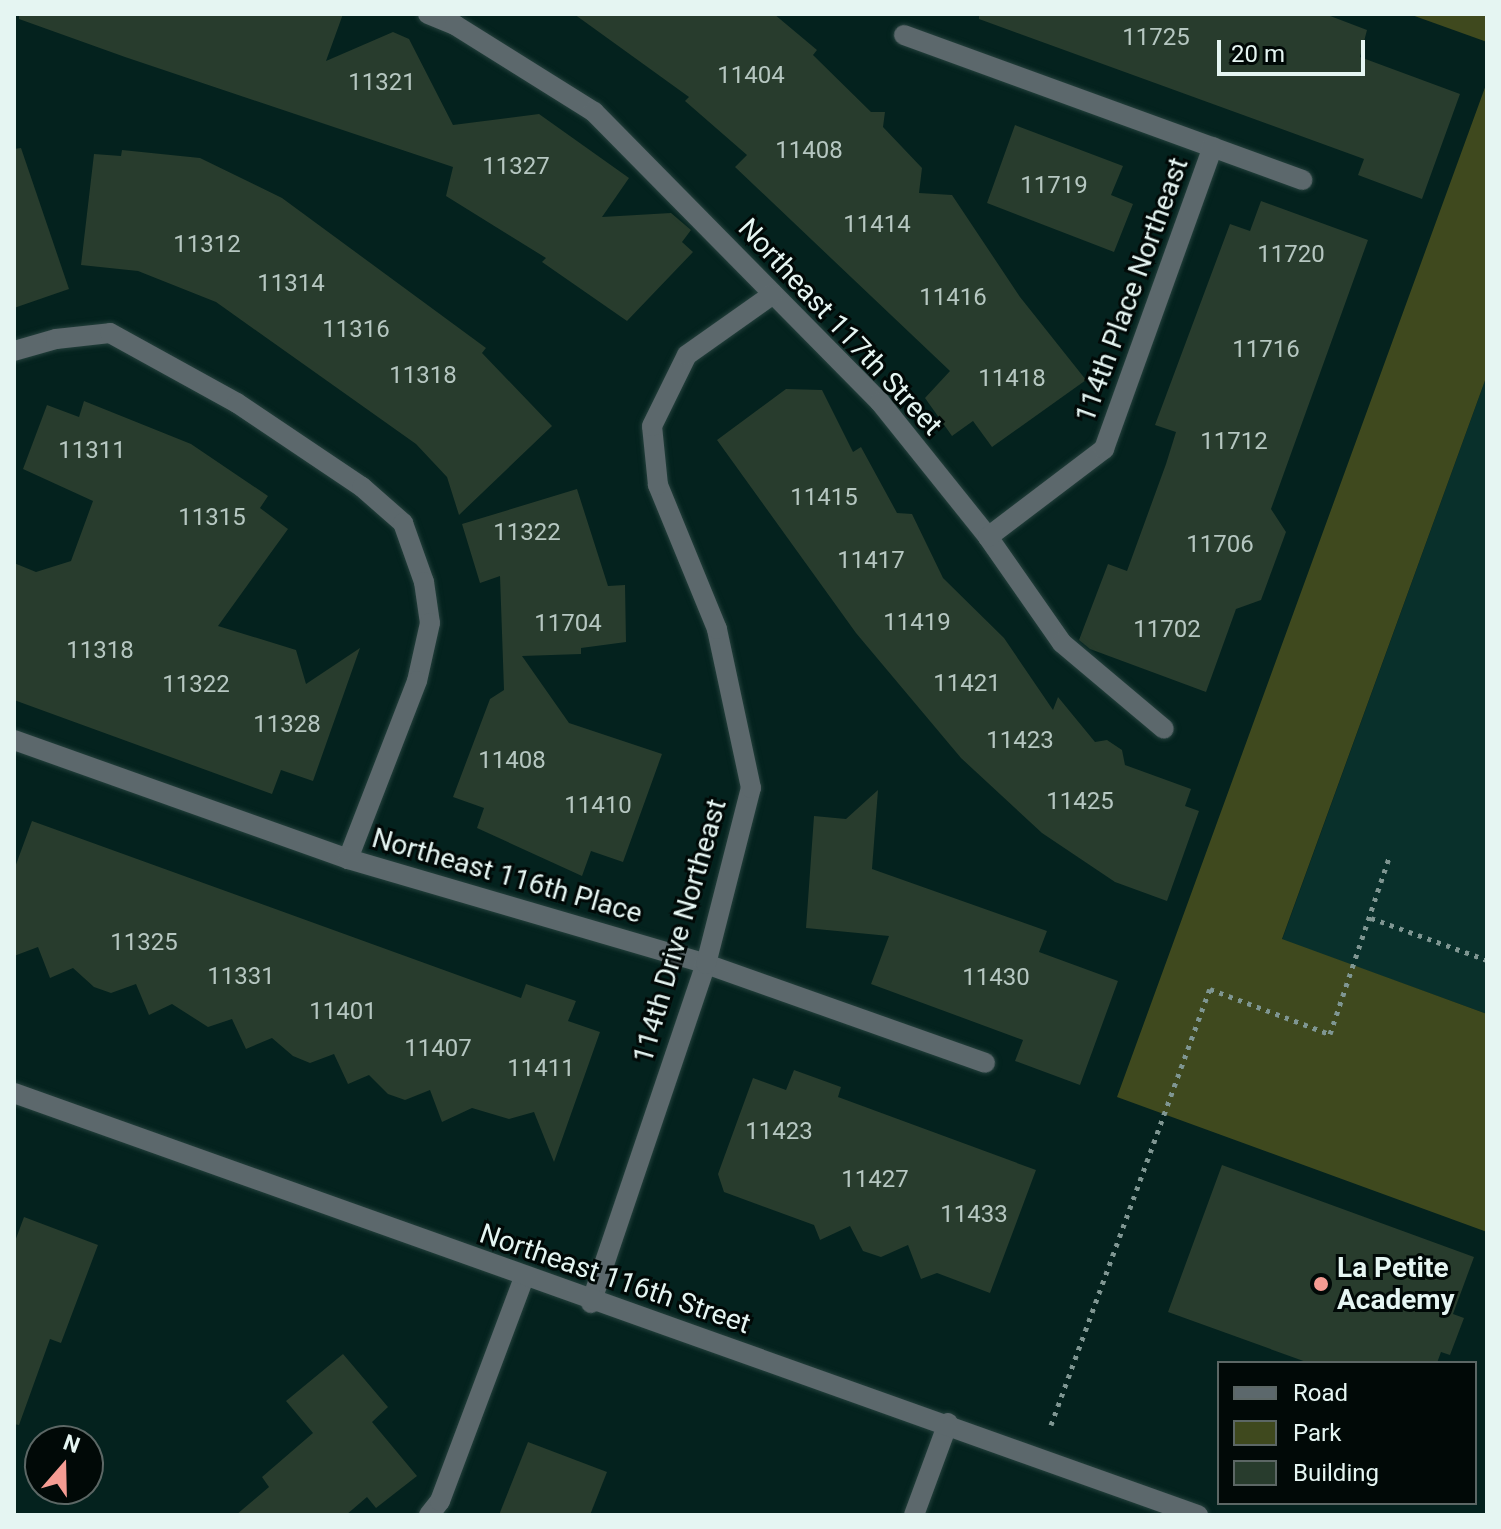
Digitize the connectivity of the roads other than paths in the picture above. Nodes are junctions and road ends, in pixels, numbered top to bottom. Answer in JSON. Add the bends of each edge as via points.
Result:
{"nodes":[{"id":1,"x":428,"y":14,"type":"edge"},
{"id":2,"x":904,"y":35,"type":"dead end"},
{"id":3,"x":1213,"y":147,"type":"junction"},
{"id":4,"x":1302,"y":180,"type":"dead end"},
{"id":5,"x":773,"y":294,"type":"junction"},
{"id":6,"x":14,"y":351,"type":"edge"},
{"id":7,"x":988,"y":537,"type":"junction"},
{"id":8,"x":1164,"y":729,"type":"dead end"},
{"id":9,"x":14,"y":740,"type":"edge"},
{"id":10,"x":348,"y":859,"type":"junction"},
{"id":11,"x":706,"y":964,"type":"junction"},
{"id":12,"x":985,"y":1063,"type":"dead end"},
{"id":13,"x":14,"y":1093,"type":"edge"},
{"id":14,"x":524,"y":1278,"type":"junction"},
{"id":15,"x":591,"y":1303,"type":"junction"},
{"id":16,"x":948,"y":1423,"type":"junction"},
{"id":17,"x":429,"y":1515,"type":"edge"},
{"id":18,"x":914,"y":1515,"type":"edge"},
{"id":19,"x":1198,"y":1515,"type":"edge"}],
"edges":[{"from":1,"to":5,"type":"street","name":"Northeast 117th Street","via":[[455,25],[594,112]]},
{"from":2,"to":3,"type":"street"},
{"from":3,"to":4,"type":"street"},
{"from":3,"to":7,"type":"street","name":"114th Place Northeast","via":[[1104,449]]},
{"from":5,"to":7,"type":"street","name":"Northeast 117th Street","via":[[880,402]]},
{"from":5,"to":11,"type":"street","name":"114th Drive Northeast","via":[[687,355],[652,426],[658,485],[717,629],[751,788]]},
{"from":6,"to":10,"type":"street","via":[[56,339],[110,333],[237,403],[362,487],[403,523],[424,582],[430,623],[417,681]]},
{"from":7,"to":8,"type":"street","name":"Northeast 117th Street","via":[[1062,643]]},
{"from":9,"to":10,"type":"street","name":"Northeast 116th Place"},
{"from":10,"to":11,"type":"street","name":"Northeast 116th Place"},
{"from":11,"to":12,"type":"street","name":"Northeast 116th Place"},
{"from":11,"to":15,"type":"street","name":"114th Drive Northeast"},
{"from":13,"to":14,"type":"street","name":"Northeast 116th Street"},
{"from":14,"to":15,"type":"street","name":"Northeast 116th Street"},
{"from":14,"to":17,"type":"street","via":[[440,1501]]},
{"from":15,"to":16,"type":"street","name":"Northeast 116th Street"},
{"from":16,"to":18,"type":"street"},
{"from":16,"to":19,"type":"street","name":"Northeast 116th Street"}]}
